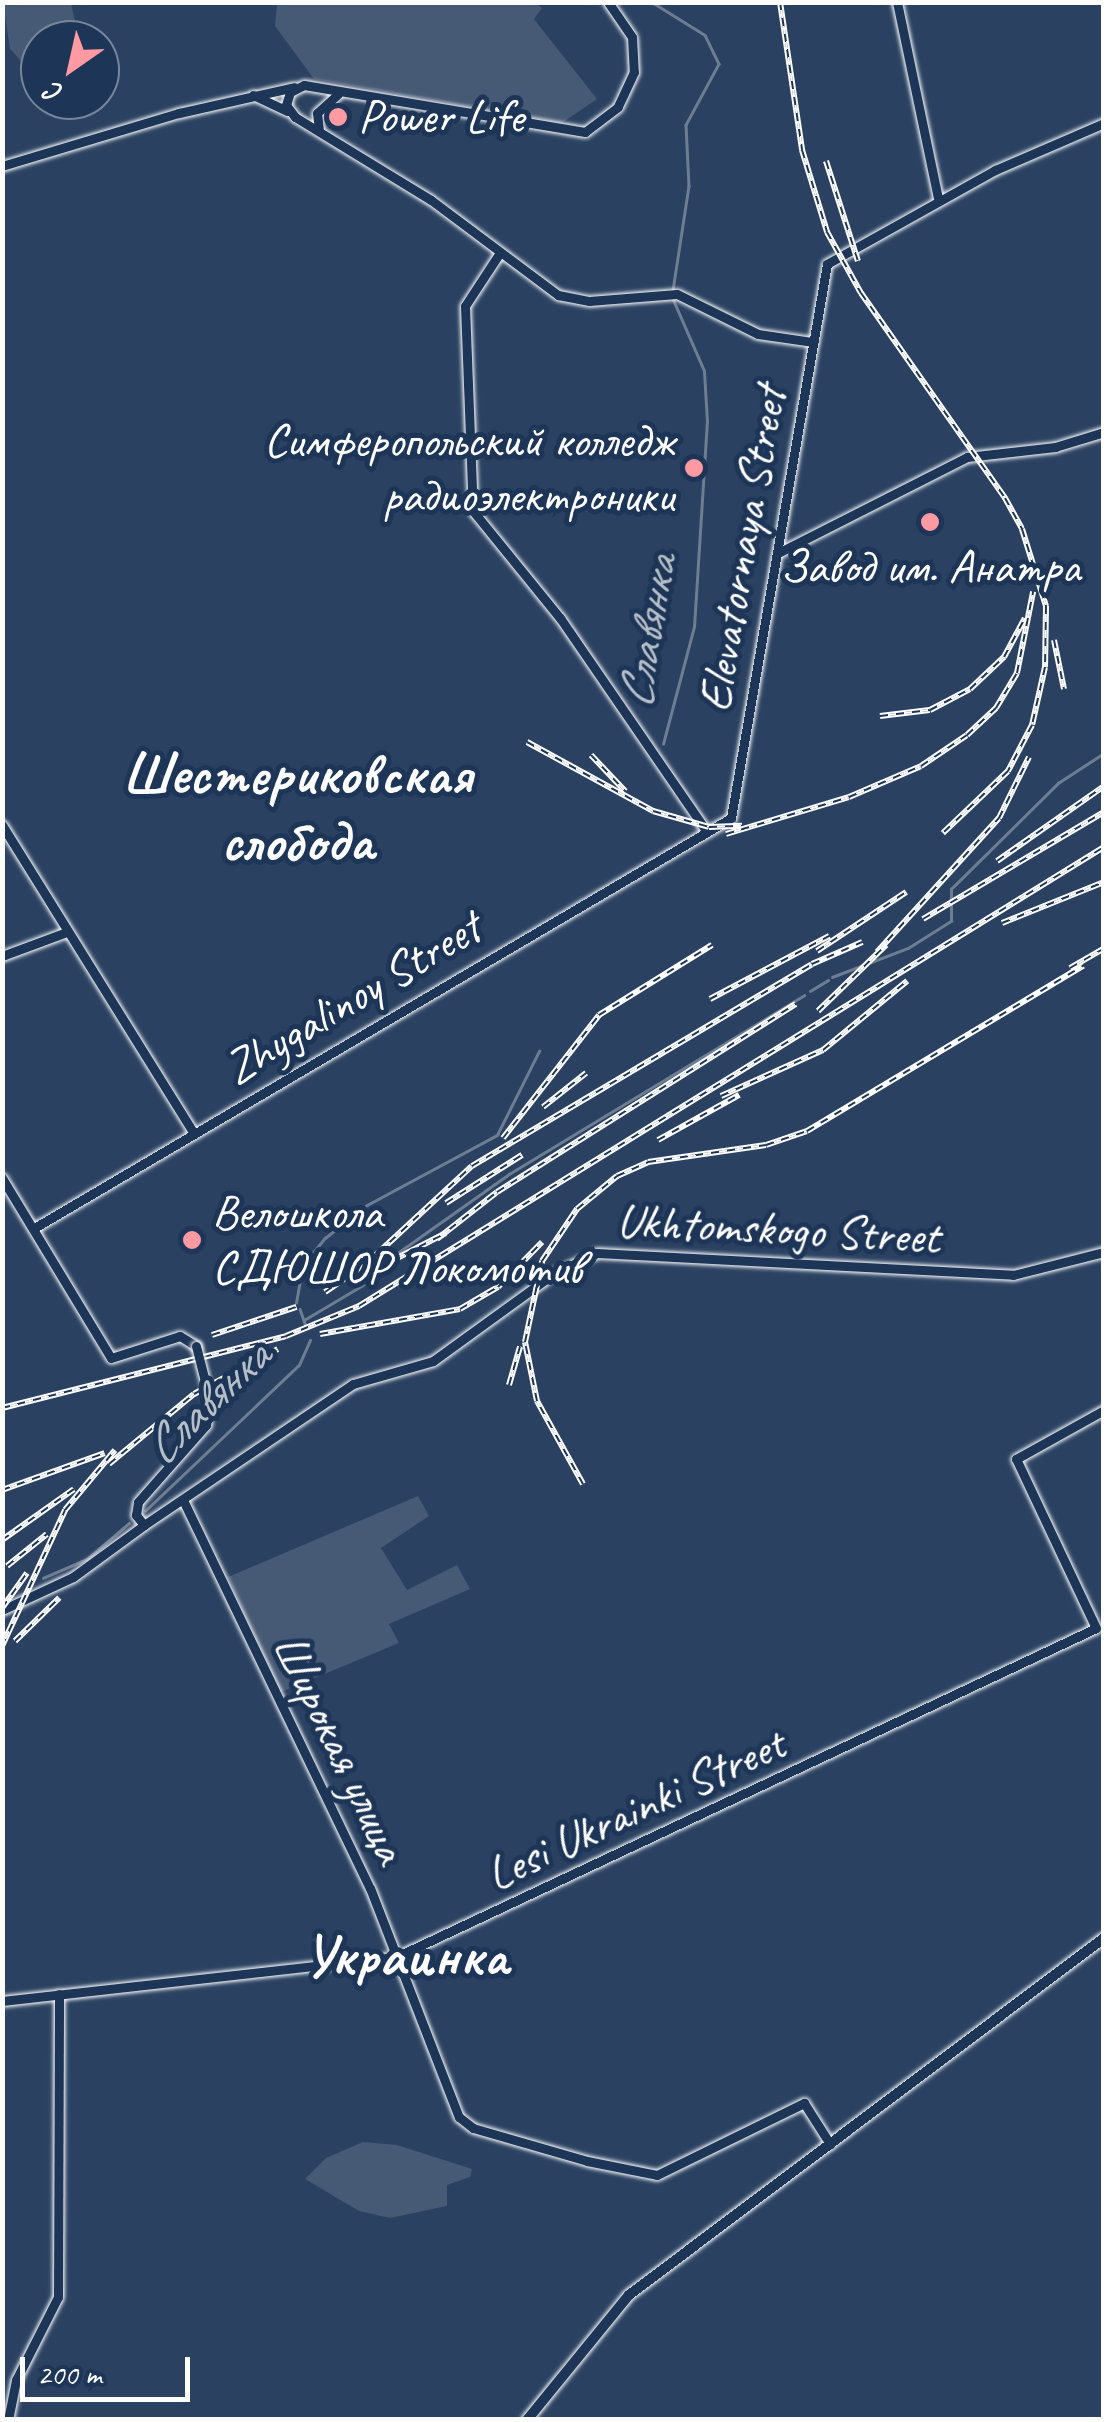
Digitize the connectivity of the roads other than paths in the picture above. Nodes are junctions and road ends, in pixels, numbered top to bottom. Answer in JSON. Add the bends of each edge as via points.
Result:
{"nodes":[{"id":1,"x":608,"y":2,"type":"edge"},
{"id":2,"x":897,"y":2,"type":"edge"},
{"id":3,"x":296,"y":87,"type":"junction"},
{"id":4,"x":313,"y":89,"type":"junction"},
{"id":5,"x":338,"y":94,"type":"junction"},
{"id":6,"x":250,"y":95,"type":"junction"},
{"id":7,"x":288,"y":111,"type":"junction"},
{"id":8,"x":318,"y":111,"type":"junction"},
{"id":9,"x":300,"y":119,"type":"junction"},
{"id":10,"x":1104,"y":123,"type":"edge"},
{"id":11,"x":320,"y":131,"type":"junction"},
{"id":12,"x":2,"y":166,"type":"edge"},
{"id":13,"x":938,"y":200,"type":"junction"},
{"id":14,"x":499,"y":254,"type":"junction"},
{"id":15,"x":813,"y":342,"type":"junction"},
{"id":16,"x":1104,"y":432,"type":"edge"},
{"id":17,"x":778,"y":553,"type":"junction"},
{"id":18,"x":2,"y":825,"type":"edge"},
{"id":19,"x":704,"y":829,"type":"junction"},
{"id":20,"x":67,"y":932,"type":"junction"},
{"id":21,"x":2,"y":956,"type":"edge"},
{"id":22,"x":194,"y":1134,"type":"junction"},
{"id":23,"x":2,"y":1178,"type":"edge"},
{"id":24,"x":36,"y":1228,"type":"junction"},
{"id":25,"x":1104,"y":1252,"type":"edge"},
{"id":26,"x":1104,"y":1410,"type":"edge"},
{"id":27,"x":183,"y":1500,"type":"junction"},
{"id":28,"x":144,"y":1525,"type":"junction"},
{"id":29,"x":2,"y":1610,"type":"edge"},
{"id":30,"x":1104,"y":1938,"type":"edge"},
{"id":31,"x":396,"y":1957,"type":"junction"},
{"id":32,"x":59,"y":1994,"type":"junction"},
{"id":33,"x":2,"y":2000,"type":"edge"},
{"id":34,"x":830,"y":2144,"type":"junction"},
{"id":35,"x":8,"y":2420,"type":"edge"},
{"id":36,"x":528,"y":2420,"type":"edge"}],
"edges":[{"from":1,"to":5,"type":"main road","via":[[632,36],[634,72],[618,107],[585,132]]},
{"from":2,"to":13,"type":"main road"},
{"from":3,"to":4,"type":"main road"},
{"from":3,"to":6,"type":"main road"},
{"from":3,"to":7,"type":"main road","via":[[287,96]]},
{"from":4,"to":5,"type":"main road"},
{"from":4,"to":8,"type":"main road"},
{"from":5,"to":8,"type":"main road"},
{"from":6,"to":7,"type":"main road"},
{"from":6,"to":12,"type":"main road"},
{"from":7,"to":9,"type":"main road"},
{"from":8,"to":9,"type":"main road"},
{"from":8,"to":11,"type":"main road"},
{"from":9,"to":11,"type":"main road"},
{"from":10,"to":13,"type":"main road"},
{"from":11,"to":14,"type":"main road","via":[[431,200]]},
{"from":13,"to":15,"type":"main road","name":"Elevatornaya Street","via":[[827,264]]},
{"from":14,"to":15,"type":"main road","via":[[568,298],[676,294],[758,334]]},
{"from":14,"to":19,"type":"main road","via":[[465,306],[473,511],[560,618]]},
{"from":15,"to":17,"type":"main road","name":"Elevatornaya Street"},
{"from":16,"to":17,"type":"main road","via":[[1056,447],[967,458]]},
{"from":17,"to":19,"type":"main road","name":"Elevatornaya Street","via":[[731,818]]},
{"from":18,"to":20,"type":"main road"},
{"from":19,"to":22,"type":"main road","name":"Zhygalinoy Street"},
{"from":20,"to":21,"type":"main road"},
{"from":20,"to":22,"type":"main road"},
{"from":22,"to":24,"type":"main road","name":"Zhygalinoy Street"},
{"from":23,"to":24,"type":"main road"},
{"from":24,"to":28,"type":"main road","bridge":true,"via":[[111,1358],[180,1336],[196,1346],[210,1401],[206,1425],[138,1502],[136,1515]]},
{"from":25,"to":27,"type":"main road","name":"Ukhtomskogo Street","via":[[1040,1272],[776,1264],[620,1250],[569,1264],[433,1361],[353,1384]]},
{"from":26,"to":31,"type":"main road","name":"Lesi Ukrainki Street","via":[[1016,1459],[1096,1628]]},
{"from":27,"to":28,"type":"main road","name":"Ukhtomskogo Street"},
{"from":27,"to":31,"type":"main road","name":"Широкая улица","via":[[370,1888]]},
{"from":28,"to":29,"type":"main road","name":"Ukhtomskogo Street","via":[[74,1577]]},
{"from":30,"to":34,"type":"main road"},
{"from":31,"to":32,"type":"main road","name":"Lesi Ukrainki Street"},
{"from":31,"to":34,"type":"main road","name":"Широкая улица","via":[[466,2124],[657,2175],[804,2103]]},
{"from":32,"to":33,"type":"main road","name":"Lesi Ukrainki Street"},
{"from":32,"to":35,"type":"main road","via":[[58,2296],[16,2380]]},
{"from":34,"to":36,"type":"main road","via":[[629,2295]]}]}
